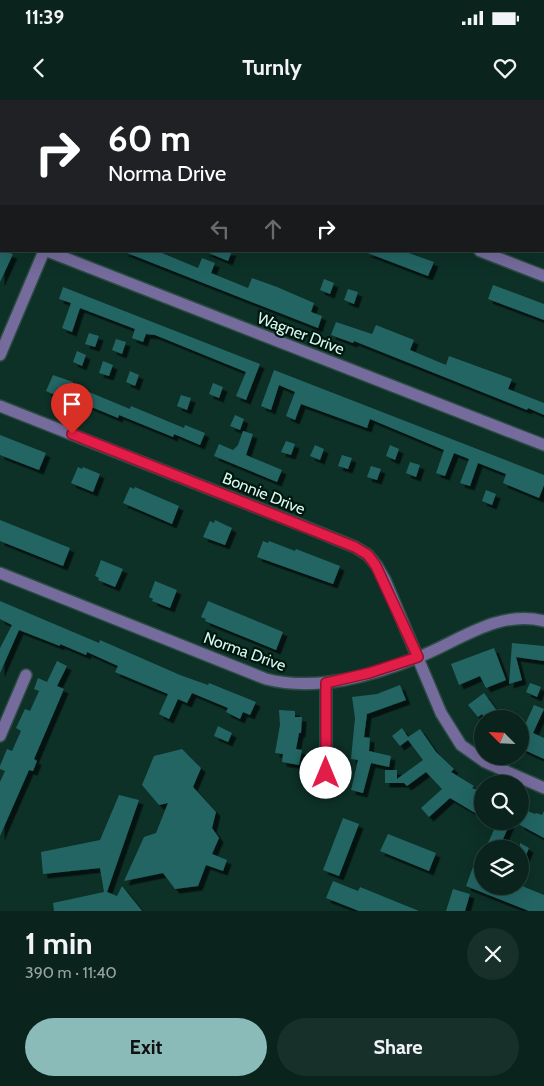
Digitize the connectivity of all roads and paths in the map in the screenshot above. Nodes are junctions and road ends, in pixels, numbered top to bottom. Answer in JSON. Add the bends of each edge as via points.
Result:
{"nodes":[{"id":1,"x":46,"y":252,"type":"edge"},
{"id":2,"x":49,"y":252,"type":"edge"},
{"id":3,"x":483,"y":252,"type":"edge"},
{"id":4,"x":544,"y":276,"type":"edge"},
{"id":5,"x":0,"y":355,"type":"edge"},
{"id":6,"x":0,"y":406,"type":"edge"},
{"id":7,"x":544,"y":445,"type":"edge"},
{"id":8,"x":0,"y":574,"type":"edge"},
{"id":9,"x":544,"y":621,"type":"edge"},
{"id":10,"x":418,"y":657,"type":"junction"},
{"id":11,"x":26,"y":675,"type":"dead end"},
{"id":12,"x":326,"y":683,"type":"junction"},
{"id":13,"x":0,"y":736,"type":"edge"},
{"id":14,"x":326,"y":773,"type":"dead end"},
{"id":15,"x":544,"y":788,"type":"edge"}],
"edges":[{"from":1,"to":5,"type":"street"},
{"from":2,"to":7,"type":"street","name":"Wagner Drive"},
{"from":3,"to":4,"type":"street"},
{"from":6,"to":10,"type":"street","name":"Bonnie Drive","via":[[355,547],[368,555],[385,580]]},
{"from":8,"to":12,"type":"street","name":"Norma Drive","via":[[266,679],[290,684]]},
{"from":9,"to":10,"type":"street","via":[[524,618],[491,624]]},
{"from":10,"to":12,"type":"street","name":"Norma Drive"},
{"from":10,"to":15,"type":"street","via":[[447,726],[461,745],[485,762]]},
{"from":11,"to":13,"type":"street"},
{"from":12,"to":14,"type":"street"}]}
